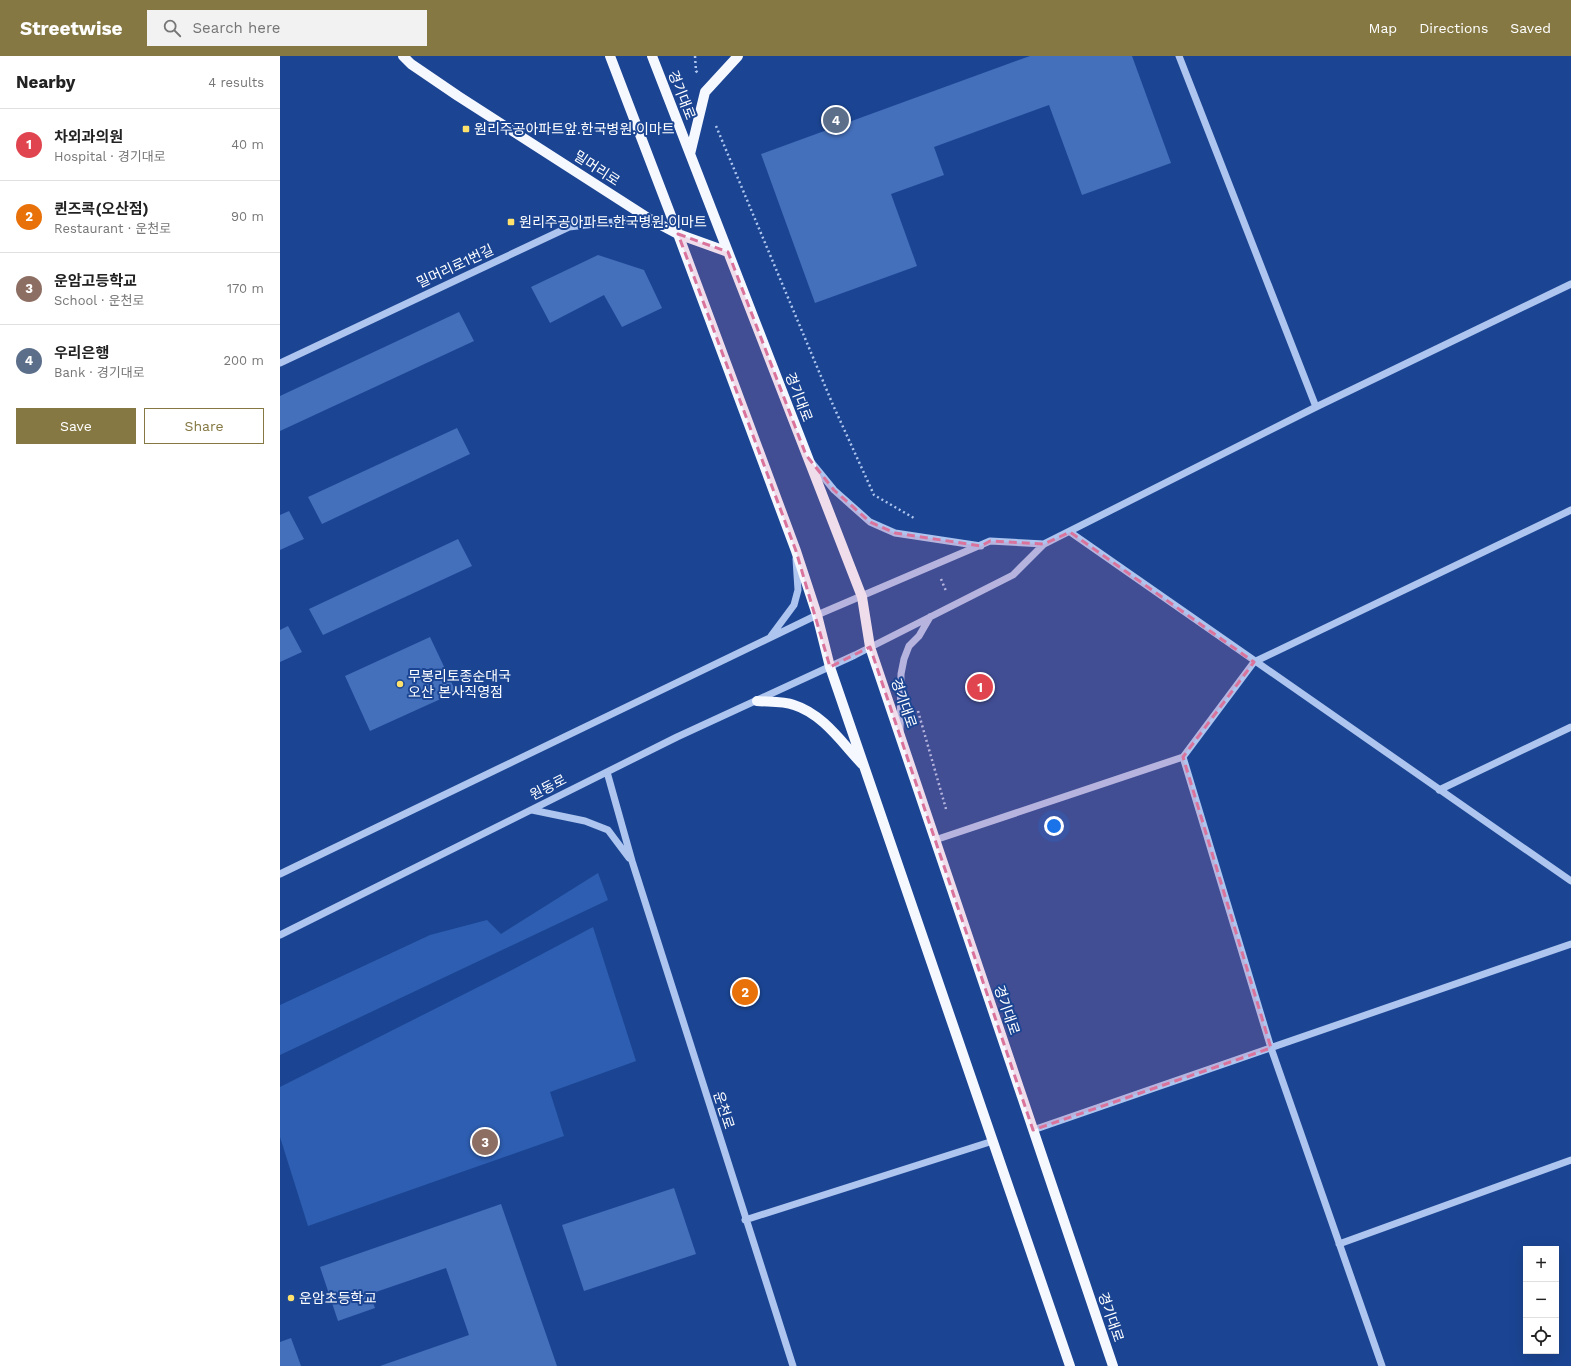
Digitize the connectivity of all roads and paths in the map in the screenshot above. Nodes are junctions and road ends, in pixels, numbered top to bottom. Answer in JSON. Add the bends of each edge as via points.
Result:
{"nodes":[{"id":1,"x":403,"y":56,"type":"edge"},
{"id":2,"x":610,"y":56,"type":"edge"},
{"id":3,"x":652,"y":56,"type":"edge"},
{"id":4,"x":695,"y":56,"type":"edge"},
{"id":5,"x":738,"y":56,"type":"edge"},
{"id":6,"x":1179,"y":56,"type":"edge"},
{"id":7,"x":710,"y":86,"type":"junction"},
{"id":8,"x":717,"y":121,"type":"dead end"},
{"id":9,"x":690,"y":154,"type":"junction"},
{"id":10,"x":648,"y":218,"type":"junction"},
{"id":11,"x":678,"y":234,"type":"junction"},
{"id":12,"x":728,"y":252,"type":"junction"},
{"id":13,"x":1571,"y":284,"type":"edge"},
{"id":14,"x":280,"y":363,"type":"edge"},
{"id":15,"x":1316,"y":407,"type":"junction"},
{"id":16,"x":806,"y":455,"type":"junction"},
{"id":17,"x":1571,"y":510,"type":"edge"},
{"id":18,"x":1070,"y":532,"type":"junction"},
{"id":19,"x":924,"y":537,"type":"junction"},
{"id":20,"x":1044,"y":544,"type":"junction"},
{"id":21,"x":981,"y":546,"type":"junction"},
{"id":22,"x":795,"y":547,"type":"junction"},
{"id":23,"x":935,"y":565,"type":"junction"},
{"id":24,"x":862,"y":597,"type":"junction"},
{"id":25,"x":952,"y":606,"type":"junction"},
{"id":26,"x":817,"y":615,"type":"junction"},
{"id":27,"x":930,"y":617,"type":"junction"},
{"id":28,"x":769,"y":638,"type":"junction"},
{"id":29,"x":870,"y":647,"type":"junction"},
{"id":30,"x":1254,"y":662,"type":"junction"},
{"id":31,"x":830,"y":667,"type":"junction"},
{"id":32,"x":757,"y":701,"type":"junction"},
{"id":33,"x":918,"y":710,"type":"dead end"},
{"id":34,"x":1571,"y":727,"type":"edge"},
{"id":35,"x":900,"y":737,"type":"junction"},
{"id":36,"x":1183,"y":757,"type":"junction"},
{"id":37,"x":864,"y":766,"type":"junction"},
{"id":38,"x":607,"y":772,"type":"junction"},
{"id":39,"x":1439,"y":790,"type":"junction"},
{"id":40,"x":532,"y":810,"type":"junction"},
{"id":41,"x":953,"y":834,"type":"junction"},
{"id":42,"x":935,"y":840,"type":"junction"},
{"id":43,"x":632,"y":861,"type":"junction"},
{"id":44,"x":280,"y":874,"type":"edge"},
{"id":45,"x":1571,"y":881,"type":"edge"},
{"id":46,"x":280,"y":935,"type":"edge"},
{"id":47,"x":1571,"y":944,"type":"edge"},
{"id":48,"x":1271,"y":1048,"type":"junction"},
{"id":49,"x":1033,"y":1130,"type":"junction"},
{"id":50,"x":993,"y":1141,"type":"junction"},
{"id":51,"x":1571,"y":1160,"type":"edge"},
{"id":52,"x":745,"y":1220,"type":"junction"},
{"id":53,"x":1339,"y":1244,"type":"junction"},
{"id":54,"x":791,"y":1366,"type":"edge"},
{"id":55,"x":1070,"y":1366,"type":"edge"},
{"id":56,"x":1113,"y":1366,"type":"edge"},
{"id":57,"x":1382,"y":1366,"type":"edge"}],
"edges":[{"from":1,"to":10,"type":"main road","name":"밀머리로","via":[[458,96]]},
{"from":2,"to":11,"type":"main road"},
{"from":3,"to":9,"type":"main road","name":"경기대로"},
{"from":4,"to":7,"type":"path","via":[[696,71]]},
{"from":5,"to":7,"type":"main road"},
{"from":6,"to":15,"type":"street"},
{"from":7,"to":9,"type":"main road","via":[[705,92]]},
{"from":8,"to":19,"type":"path","via":[[716,129],[874,495],[916,519]]},
{"from":9,"to":12,"type":"main road","name":"경기대로"},
{"from":10,"to":11,"type":"main road","name":"밀머리로"},
{"from":10,"to":14,"type":"street","name":"밀머리로1번길","via":[[570,227]]},
{"from":11,"to":12,"type":"main road","name":"밀머리로"},
{"from":11,"to":22,"type":"main road"},
{"from":12,"to":16,"type":"main road","name":"경기대로"},
{"from":13,"to":15,"type":"street"},
{"from":15,"to":18,"type":"street"},
{"from":16,"to":19,"type":"street","via":[[834,490],[870,522],[895,533]]},
{"from":16,"to":24,"type":"main road","name":"경기대로"},
{"from":17,"to":30,"type":"street"},
{"from":18,"to":20,"type":"street"},
{"from":18,"to":30,"type":"street"},
{"from":19,"to":21,"type":"street"},
{"from":20,"to":21,"type":"street","via":[[990,541]]},
{"from":20,"to":25,"type":"street","name":"원동로","via":[[1013,575]]},
{"from":21,"to":23,"type":"street"},
{"from":22,"to":26,"type":"main road"},
{"from":22,"to":28,"type":"street","via":[[798,590],[794,605]]},
{"from":23,"to":24,"type":"street"},
{"from":23,"to":25,"type":"path"},
{"from":24,"to":26,"type":"street"},
{"from":24,"to":29,"type":"main road","name":"경기대로"},
{"from":25,"to":27,"type":"street","name":"원동로"},
{"from":26,"to":28,"type":"street"},
{"from":26,"to":31,"type":"main road"},
{"from":27,"to":29,"type":"street","name":"원동로"},
{"from":27,"to":35,"type":"street","via":[[919,636],[909,646],[904,659],[901,674]]},
{"from":28,"to":44,"type":"street"},
{"from":29,"to":31,"type":"street","name":"원동로"},
{"from":29,"to":35,"type":"main road","name":"경기대로"},
{"from":30,"to":36,"type":"street"},
{"from":30,"to":39,"type":"street"},
{"from":31,"to":32,"type":"street","name":"원동로"},
{"from":31,"to":37,"type":"main road"},
{"from":32,"to":37,"type":"main road","via":[[794,705],[805,710],[822,721]]},
{"from":32,"to":38,"type":"street","name":"원동로"},
{"from":33,"to":41,"type":"path"},
{"from":34,"to":39,"type":"street"},
{"from":35,"to":42,"type":"main road","name":"경기대로"},
{"from":36,"to":41,"type":"street"},
{"from":36,"to":48,"type":"street"},
{"from":37,"to":50,"type":"main road"},
{"from":38,"to":40,"type":"street","name":"원동로"},
{"from":38,"to":43,"type":"street","name":"운천로"},
{"from":39,"to":45,"type":"street"},
{"from":40,"to":43,"type":"street","via":[[586,821],[608,830]]},
{"from":40,"to":46,"type":"street","name":"원동로"},
{"from":41,"to":42,"type":"street"},
{"from":42,"to":49,"type":"main road","name":"경기대로"},
{"from":43,"to":52,"type":"street","name":"운천로"},
{"from":47,"to":48,"type":"street"},
{"from":48,"to":49,"type":"street"},
{"from":48,"to":53,"type":"street"},
{"from":49,"to":56,"type":"main road","name":"경기대로"},
{"from":50,"to":52,"type":"street"},
{"from":50,"to":55,"type":"main road"},
{"from":51,"to":53,"type":"street"},
{"from":52,"to":54,"type":"street","name":"운천로"},
{"from":53,"to":57,"type":"street"}]}
